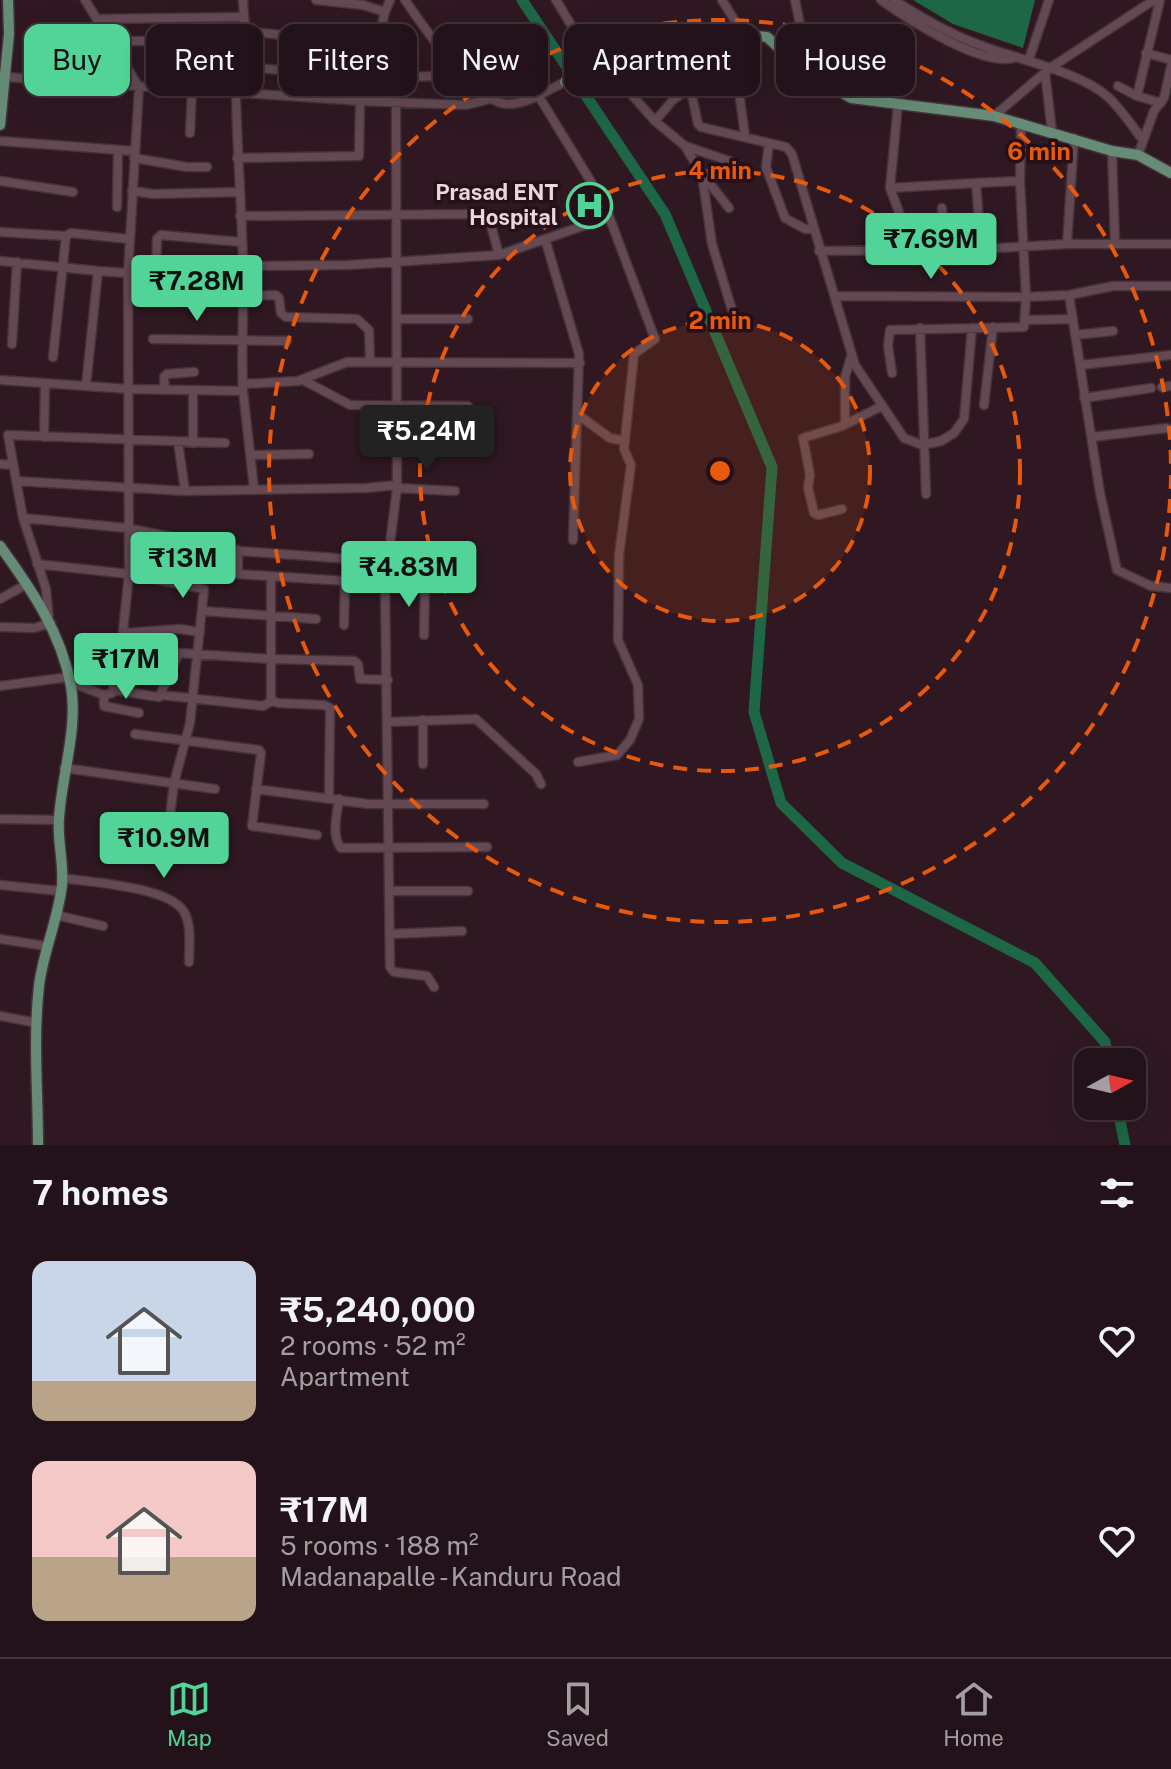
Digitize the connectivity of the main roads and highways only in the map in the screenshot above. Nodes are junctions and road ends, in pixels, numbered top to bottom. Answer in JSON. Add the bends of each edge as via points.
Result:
{"nodes":[{"id":1,"x":8,"y":0,"type":"edge"},
{"id":2,"x":760,"y":36,"type":"edge"},
{"id":3,"x":0,"y":125,"type":"edge"},
{"id":4,"x":1171,"y":173,"type":"edge"},
{"id":5,"x":0,"y":546,"type":"edge"},
{"id":6,"x":38,"y":1145,"type":"edge"}],
"edges":[{"from":1,"to":3,"type":"main road"},
{"from":2,"to":4,"type":"main road","via":[[851,98],[994,116],[1138,155]]},
{"from":5,"to":6,"type":"main road","via":[[50,622],[70,679],[74,719],[59,820],[60,891],[39,984]]}]}
